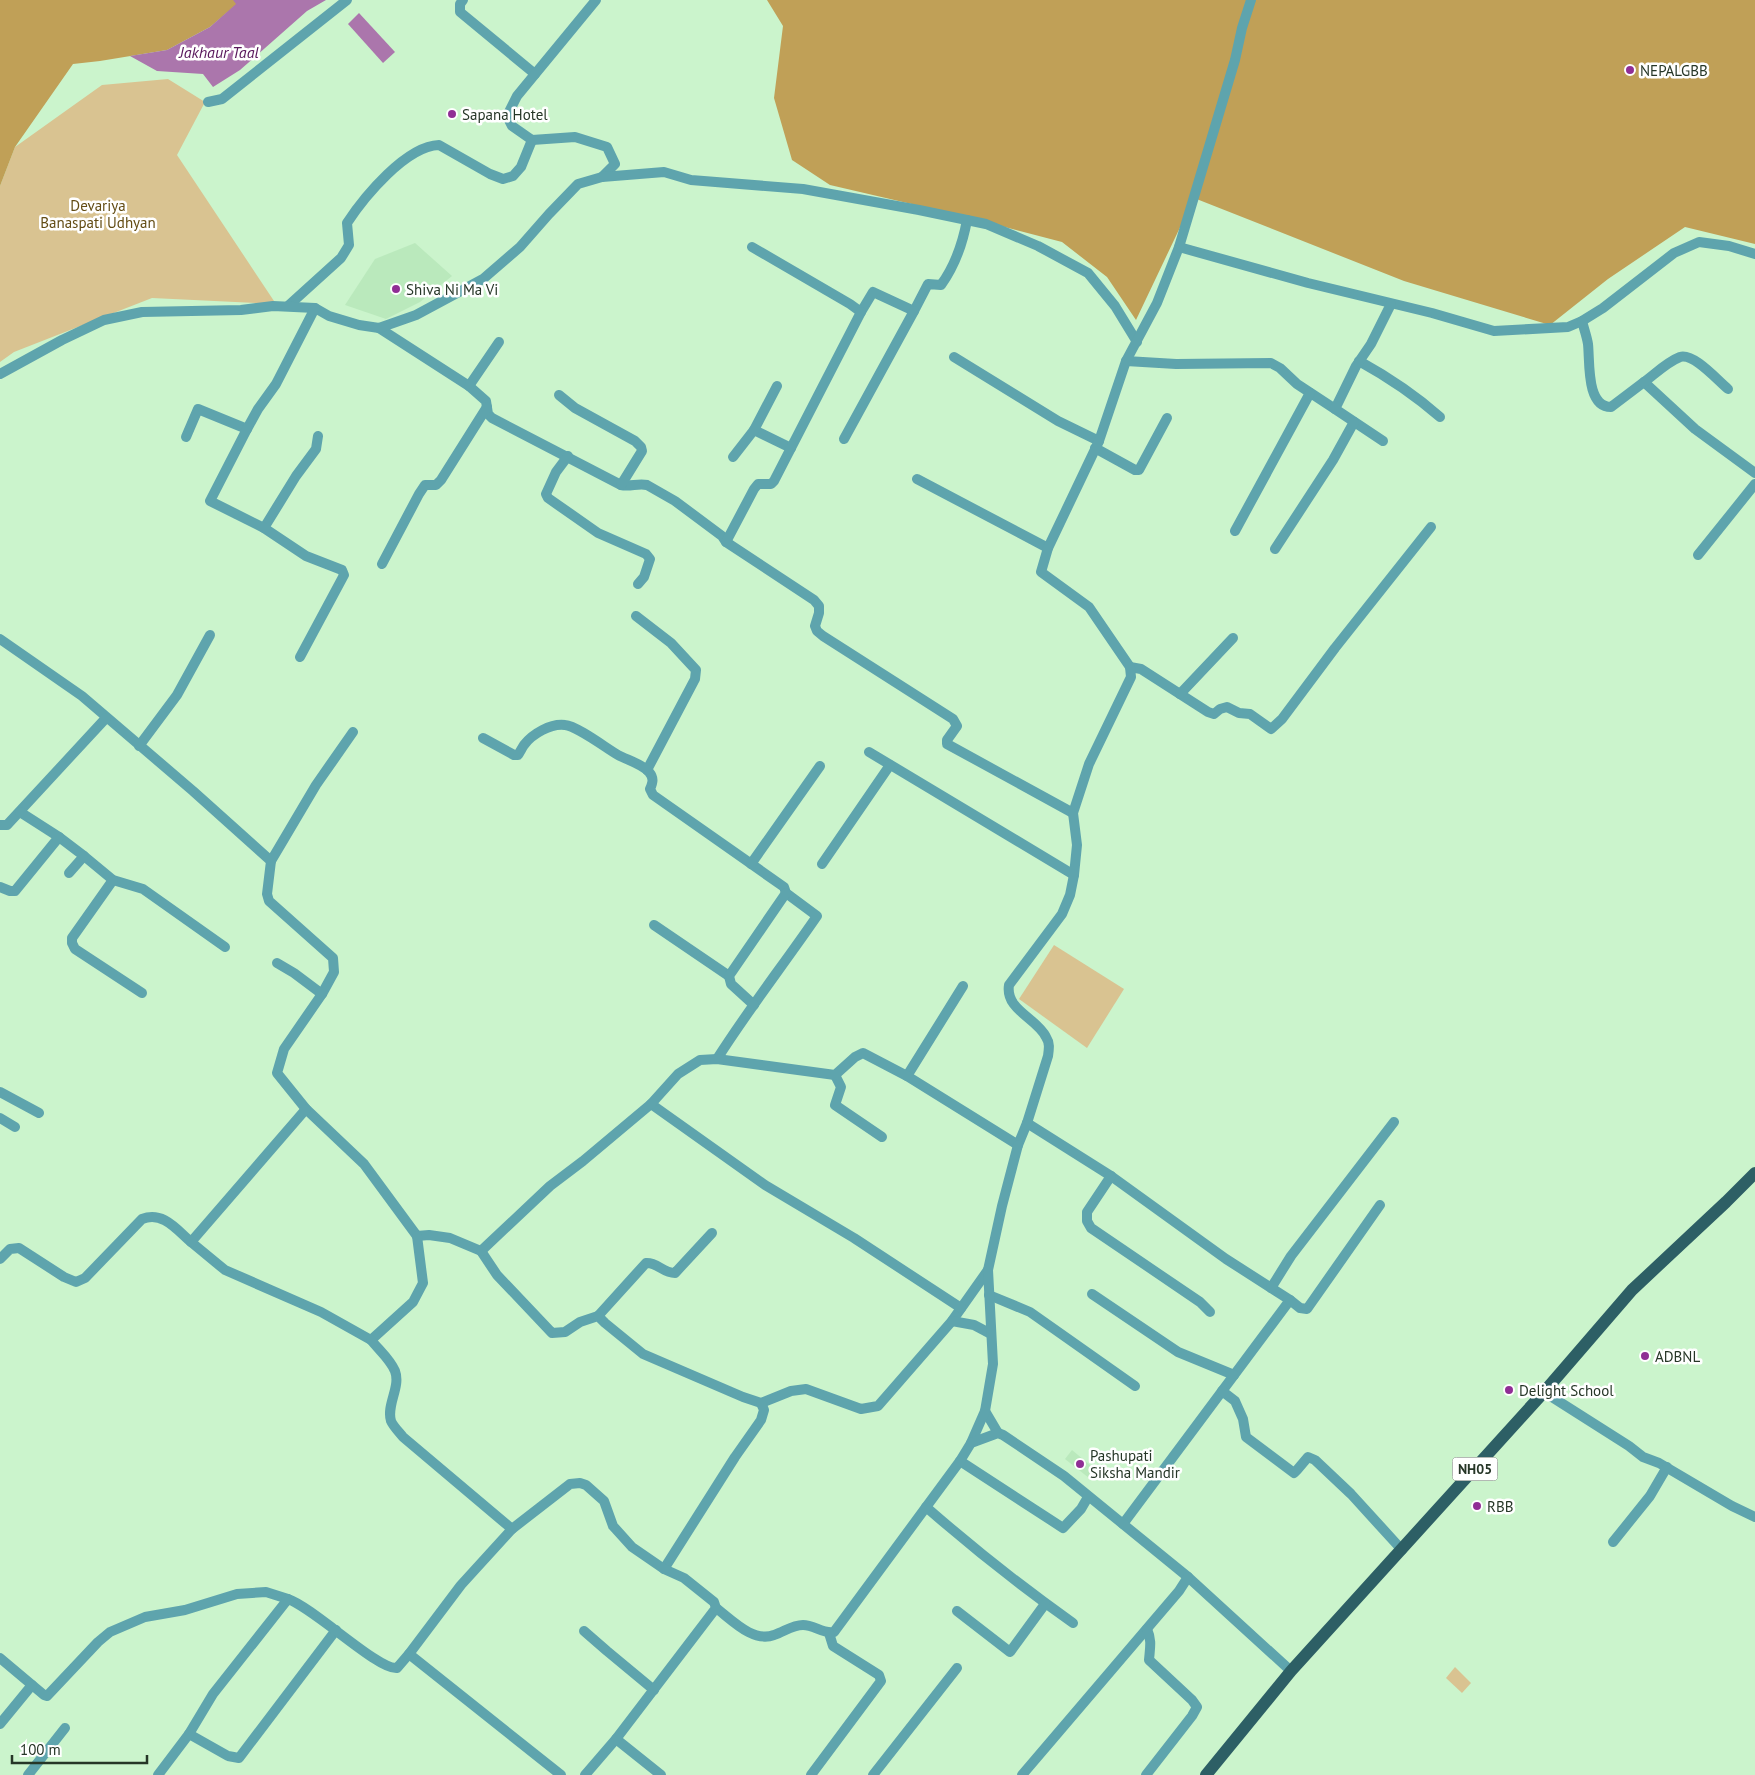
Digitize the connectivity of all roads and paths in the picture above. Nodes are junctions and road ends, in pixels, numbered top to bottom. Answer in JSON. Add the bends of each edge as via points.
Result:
{"nodes":[{"id":1,"x":347,"y":0,"type":"edge"},
{"id":2,"x":463,"y":0,"type":"edge"},
{"id":3,"x":596,"y":0,"type":"edge"},
{"id":4,"x":1251,"y":0,"type":"edge"},
{"id":5,"x":535,"y":74,"type":"junction"},
{"id":6,"x":208,"y":102,"type":"dead end"},
{"id":7,"x":532,"y":140,"type":"junction"},
{"id":8,"x":602,"y":177,"type":"junction"},
{"id":9,"x":967,"y":220,"type":"junction"},
{"id":10,"x":752,"y":247,"type":"dead end"},
{"id":11,"x":1179,"y":247,"type":"junction"},
{"id":12,"x":1755,"y":254,"type":"edge"},
{"id":13,"x":1391,"y":304,"type":"junction"},
{"id":14,"x":288,"y":306,"type":"junction"},
{"id":15,"x":315,"y":308,"type":"junction"},
{"id":16,"x":914,"y":311,"type":"junction"},
{"id":17,"x":861,"y":312,"type":"junction"},
{"id":18,"x":1582,"y":321,"type":"junction"},
{"id":19,"x":379,"y":328,"type":"junction"},
{"id":20,"x":498,"y":342,"type":"dead end"},
{"id":21,"x":1137,"y":342,"type":"junction"},
{"id":22,"x":954,"y":357,"type":"dead end"},
{"id":23,"x":1126,"y":361,"type":"junction"},
{"id":24,"x":1359,"y":362,"type":"junction"},
{"id":25,"x":0,"y":374,"type":"edge"},
{"id":26,"x":1644,"y":382,"type":"junction"},
{"id":27,"x":468,"y":386,"type":"junction"},
{"id":28,"x":777,"y":386,"type":"dead end"},
{"id":29,"x":1728,"y":389,"type":"dead end"},
{"id":30,"x":1310,"y":393,"type":"junction"},
{"id":31,"x":559,"y":395,"type":"dead end"},
{"id":32,"x":487,"y":407,"type":"junction"},
{"id":33,"x":1335,"y":409,"type":"junction"},
{"id":34,"x":1440,"y":417,"type":"dead end"},
{"id":35,"x":1168,"y":418,"type":"dead end"},
{"id":36,"x":1354,"y":422,"type":"junction"},
{"id":37,"x":247,"y":429,"type":"junction"},
{"id":38,"x":754,"y":430,"type":"junction"},
{"id":39,"x":318,"y":436,"type":"dead end"},
{"id":40,"x":186,"y":437,"type":"dead end"},
{"id":41,"x":844,"y":439,"type":"dead end"},
{"id":42,"x":1383,"y":441,"type":"dead end"},
{"id":43,"x":1097,"y":444,"type":"junction"},
{"id":44,"x":791,"y":448,"type":"junction"},
{"id":45,"x":568,"y":456,"type":"junction"},
{"id":46,"x":732,"y":457,"type":"dead end"},
{"id":47,"x":1755,"y":473,"type":"edge"},
{"id":48,"x":917,"y":479,"type":"dead end"},
{"id":49,"x":1755,"y":484,"type":"edge"},
{"id":50,"x":621,"y":485,"type":"junction"},
{"id":51,"x":1431,"y":527,"type":"dead end"},
{"id":52,"x":264,"y":528,"type":"junction"},
{"id":53,"x":1235,"y":531,"type":"dead end"},
{"id":54,"x":726,"y":542,"type":"junction"},
{"id":55,"x":1048,"y":548,"type":"junction"},
{"id":56,"x":1275,"y":549,"type":"dead end"},
{"id":57,"x":1698,"y":555,"type":"dead end"},
{"id":58,"x":382,"y":564,"type":"dead end"},
{"id":59,"x":638,"y":584,"type":"dead end"},
{"id":60,"x":636,"y":616,"type":"dead end"},
{"id":61,"x":210,"y":635,"type":"dead end"},
{"id":62,"x":1233,"y":638,"type":"dead end"},
{"id":63,"x":0,"y":640,"type":"edge"},
{"id":64,"x":300,"y":657,"type":"dead end"},
{"id":65,"x":1130,"y":667,"type":"junction"},
{"id":66,"x":1180,"y":694,"type":"junction"},
{"id":67,"x":106,"y":718,"type":"junction"},
{"id":68,"x":353,"y":732,"type":"dead end"},
{"id":69,"x":483,"y":738,"type":"dead end"},
{"id":70,"x":139,"y":746,"type":"junction"},
{"id":71,"x":869,"y":752,"type":"dead end"},
{"id":72,"x":890,"y":765,"type":"junction"},
{"id":73,"x":820,"y":766,"type":"dead end"},
{"id":74,"x":647,"y":770,"type":"junction"},
{"id":75,"x":20,"y":812,"type":"junction"},
{"id":76,"x":1073,"y":813,"type":"junction"},
{"id":77,"x":0,"y":825,"type":"edge"},
{"id":78,"x":59,"y":837,"type":"junction"},
{"id":79,"x":84,"y":856,"type":"junction"},
{"id":80,"x":271,"y":861,"type":"junction"},
{"id":81,"x":751,"y":864,"type":"junction"},
{"id":82,"x":822,"y":864,"type":"dead end"},
{"id":83,"x":69,"y":873,"type":"dead end"},
{"id":84,"x":1074,"y":875,"type":"junction"},
{"id":85,"x":113,"y":880,"type":"junction"},
{"id":86,"x":0,"y":887,"type":"edge"},
{"id":87,"x":786,"y":893,"type":"junction"},
{"id":88,"x":654,"y":925,"type":"dead end"},
{"id":89,"x":225,"y":947,"type":"dead end"},
{"id":90,"x":277,"y":963,"type":"dead end"},
{"id":91,"x":729,"y":976,"type":"junction"},
{"id":92,"x":963,"y":986,"type":"dead end"},
{"id":93,"x":142,"y":993,"type":"dead end"},
{"id":94,"x":322,"y":994,"type":"junction"},
{"id":95,"x":754,"y":1005,"type":"junction"},
{"id":96,"x":717,"y":1059,"type":"junction"},
{"id":97,"x":835,"y":1076,"type":"junction"},
{"id":98,"x":907,"y":1076,"type":"junction"},
{"id":99,"x":0,"y":1092,"type":"edge"},
{"id":100,"x":651,"y":1104,"type":"junction"},
{"id":101,"x":306,"y":1109,"type":"junction"},
{"id":102,"x":39,"y":1113,"type":"dead end"},
{"id":103,"x":0,"y":1118,"type":"edge"},
{"id":104,"x":1394,"y":1122,"type":"dead end"},
{"id":105,"x":1027,"y":1123,"type":"junction"},
{"id":106,"x":15,"y":1127,"type":"dead end"},
{"id":107,"x":882,"y":1137,"type":"dead end"},
{"id":108,"x":1018,"y":1145,"type":"junction"},
{"id":109,"x":1755,"y":1173,"type":"edge"},
{"id":110,"x":1111,"y":1176,"type":"junction"},
{"id":111,"x":1380,"y":1205,"type":"dead end"},
{"id":112,"x":712,"y":1233,"type":"dead end"},
{"id":113,"x":416,"y":1236,"type":"junction"},
{"id":114,"x":191,"y":1242,"type":"junction"},
{"id":115,"x":481,"y":1251,"type":"junction"},
{"id":116,"x":0,"y":1259,"type":"edge"},
{"id":117,"x":988,"y":1270,"type":"junction"},
{"id":118,"x":1271,"y":1288,"type":"junction"},
{"id":119,"x":1092,"y":1294,"type":"dead end"},
{"id":120,"x":990,"y":1295,"type":"junction"},
{"id":121,"x":1290,"y":1300,"type":"junction"},
{"id":122,"x":961,"y":1308,"type":"junction"},
{"id":123,"x":1210,"y":1312,"type":"dead end"},
{"id":124,"x":598,"y":1316,"type":"junction"},
{"id":125,"x":952,"y":1321,"type":"junction"},
{"id":126,"x":991,"y":1334,"type":"junction"},
{"id":127,"x":370,"y":1340,"type":"junction"},
{"id":128,"x":1234,"y":1375,"type":"junction"},
{"id":129,"x":1135,"y":1386,"type":"dead end"},
{"id":130,"x":1222,"y":1391,"type":"junction"},
{"id":131,"x":1544,"y":1392,"type":"junction"},
{"id":132,"x":761,"y":1402,"type":"junction"},
{"id":133,"x":985,"y":1411,"type":"junction"},
{"id":134,"x":998,"y":1433,"type":"junction"},
{"id":135,"x":971,"y":1443,"type":"junction"},
{"id":136,"x":960,"y":1461,"type":"junction"},
{"id":137,"x":1667,"y":1468,"type":"junction"},
{"id":138,"x":1088,"y":1497,"type":"junction"},
{"id":139,"x":926,"y":1507,"type":"junction"},
{"id":140,"x":1755,"y":1517,"type":"edge"},
{"id":141,"x":1123,"y":1524,"type":"junction"},
{"id":142,"x":512,"y":1529,"type":"junction"},
{"id":143,"x":1613,"y":1542,"type":"dead end"},
{"id":144,"x":1402,"y":1550,"type":"junction"},
{"id":145,"x":664,"y":1569,"type":"junction"},
{"id":146,"x":1188,"y":1576,"type":"junction"},
{"id":147,"x":288,"y":1599,"type":"junction"},
{"id":148,"x":1046,"y":1604,"type":"junction"},
{"id":149,"x":716,"y":1608,"type":"junction"},
{"id":150,"x":957,"y":1611,"type":"dead end"},
{"id":151,"x":1073,"y":1623,"type":"dead end"},
{"id":152,"x":1147,"y":1629,"type":"junction"},
{"id":153,"x":336,"y":1630,"type":"junction"},
{"id":154,"x":584,"y":1631,"type":"dead end"},
{"id":155,"x":829,"y":1633,"type":"junction"},
{"id":156,"x":409,"y":1654,"type":"junction"},
{"id":157,"x":0,"y":1658,"type":"edge"},
{"id":158,"x":957,"y":1668,"type":"dead end"},
{"id":159,"x":1291,"y":1671,"type":"junction"},
{"id":160,"x":32,"y":1685,"type":"junction"},
{"id":161,"x":654,"y":1690,"type":"junction"},
{"id":162,"x":0,"y":1724,"type":"edge"},
{"id":163,"x":64,"y":1728,"type":"dead end"},
{"id":164,"x":189,"y":1734,"type":"junction"},
{"id":165,"x":616,"y":1739,"type":"junction"},
{"id":166,"x":1212,"y":1773,"type":"edge"},
{"id":167,"x":28,"y":1775,"type":"edge"},
{"id":168,"x":158,"y":1775,"type":"edge"},
{"id":169,"x":561,"y":1775,"type":"edge"},
{"id":170,"x":585,"y":1775,"type":"edge"},
{"id":171,"x":660,"y":1775,"type":"edge"},
{"id":172,"x":810,"y":1775,"type":"edge"},
{"id":173,"x":873,"y":1775,"type":"edge"},
{"id":174,"x":1022,"y":1775,"type":"edge"},
{"id":175,"x":1146,"y":1775,"type":"edge"}],
"edges":[{"from":1,"to":6,"type":"street","via":[[222,98]]},
{"from":2,"to":5,"type":"street","via":[[460,12]]},
{"from":3,"to":5,"type":"street"},
{"from":4,"to":11,"type":"street"},
{"from":5,"to":7,"type":"street","via":[[517,96],[507,116],[512,126]]},
{"from":7,"to":8,"type":"street","via":[[575,137],[607,147],[615,164]]},
{"from":7,"to":14,"type":"street","via":[[522,167],[513,176],[503,179],[439,145],[411,155],[388,175],[347,223],[349,245],[341,258]]},
{"from":8,"to":9,"type":"street","via":[[664,172],[691,180],[803,190]]},
{"from":8,"to":19,"type":"street","via":[[578,184],[520,247],[483,279],[416,315]]},
{"from":9,"to":16,"type":"street","via":[[946,278],[941,286],[928,284]]},
{"from":9,"to":21,"type":"street","via":[[986,224],[1038,246],[1088,273],[1115,306]]},
{"from":10,"to":17,"type":"street"},
{"from":11,"to":13,"type":"street"},
{"from":11,"to":21,"type":"street","via":[[1158,303]]},
{"from":12,"to":18,"type":"street","via":[[1699,242],[1674,253]]},
{"from":13,"to":18,"type":"street","via":[[1494,331],[1568,327]]},
{"from":13,"to":24,"type":"street"},
{"from":14,"to":15,"type":"street"},
{"from":14,"to":25,"type":"street","via":[[142,312],[104,320]]},
{"from":15,"to":19,"type":"street","via":[[329,316]]},
{"from":15,"to":37,"type":"street","via":[[276,384]]},
{"from":16,"to":17,"type":"street","via":[[873,292]]},
{"from":16,"to":41,"type":"street"},
{"from":17,"to":44,"type":"street"},
{"from":18,"to":26,"type":"street","via":[[1588,342],[1590,381],[1598,401],[1611,408]]},
{"from":19,"to":27,"type":"street"},
{"from":20,"to":27,"type":"street"},
{"from":21,"to":23,"type":"street"},
{"from":22,"to":43,"type":"street"},
{"from":23,"to":30,"type":"street","via":[[1271,363]]},
{"from":23,"to":43,"type":"street"},
{"from":24,"to":33,"type":"street"},
{"from":24,"to":34,"type":"street","via":[[1422,401]]},
{"from":26,"to":29,"type":"street","via":[[1685,356],[1693,358]]},
{"from":26,"to":47,"type":"street","via":[[1695,429]]},
{"from":27,"to":32,"type":"street","via":[[486,401]]},
{"from":28,"to":38,"type":"street"},
{"from":30,"to":33,"type":"street"},
{"from":30,"to":53,"type":"street"},
{"from":31,"to":50,"type":"street","via":[[641,447],[642,451]]},
{"from":32,"to":45,"type":"street","via":[[492,418]]},
{"from":32,"to":58,"type":"street","via":[[441,480],[436,485],[425,485]]},
{"from":33,"to":36,"type":"street"},
{"from":35,"to":43,"type":"street","via":[[1139,470]]},
{"from":36,"to":42,"type":"street"},
{"from":36,"to":56,"type":"street"},
{"from":37,"to":40,"type":"street","via":[[198,409]]},
{"from":37,"to":52,"type":"street","via":[[210,501]]},
{"from":38,"to":44,"type":"street"},
{"from":38,"to":46,"type":"street"},
{"from":39,"to":52,"type":"street","via":[[316,450]]},
{"from":43,"to":55,"type":"street"},
{"from":44,"to":54,"type":"street","via":[[774,482],[758,484],[754,489]]},
{"from":45,"to":50,"type":"street"},
{"from":45,"to":59,"type":"street","via":[[549,484],[548,498],[598,533],[646,554],[650,559]]},
{"from":48,"to":55,"type":"street"},
{"from":49,"to":57,"type":"street"},
{"from":50,"to":54,"type":"street","via":[[647,485],[675,501]]},
{"from":51,"to":66,"type":"street","via":[[1271,729],[1250,714],[1227,707],[1214,714],[1208,712]]},
{"from":52,"to":64,"type":"street","via":[[306,556],[342,570],[344,576]]},
{"from":54,"to":76,"type":"street","via":[[814,600],[820,606],[815,626],[823,636],[953,719],[958,726],[947,744]]},
{"from":55,"to":65,"type":"street","via":[[1042,572],[1089,607]]},
{"from":60,"to":74,"type":"street","via":[[670,643],[696,670],[695,679]]},
{"from":61,"to":70,"type":"street","via":[[177,694]]},
{"from":62,"to":66,"type":"street"},
{"from":63,"to":67,"type":"street","via":[[55,676]]},
{"from":65,"to":66,"type":"street","via":[[1141,669]]},
{"from":65,"to":76,"type":"street","via":[[1131,677],[1089,764]]},
{"from":67,"to":70,"type":"street"},
{"from":67,"to":75,"type":"street"},
{"from":68,"to":80,"type":"street","via":[[316,785]]},
{"from":69,"to":74,"type":"street","via":[[518,755],[534,736],[554,726],[566,725]]},
{"from":70,"to":80,"type":"street"},
{"from":71,"to":72,"type":"street"},
{"from":72,"to":82,"type":"street"},
{"from":72,"to":84,"type":"street"},
{"from":73,"to":81,"type":"street"},
{"from":74,"to":81,"type":"street","via":[[652,777],[650,789],[653,794]]},
{"from":75,"to":77,"type":"street","via":[[7,825]]},
{"from":75,"to":78,"type":"street"},
{"from":76,"to":84,"type":"street","via":[[1077,845]]},
{"from":78,"to":79,"type":"street"},
{"from":78,"to":86,"type":"street","via":[[15,891]]},
{"from":79,"to":83,"type":"street"},
{"from":79,"to":85,"type":"street"},
{"from":80,"to":94,"type":"street","via":[[269,901],[333,958],[334,972]]},
{"from":81,"to":87,"type":"street","via":[[784,887]]},
{"from":84,"to":105,"type":"street","via":[[1062,914],[1009,985],[1007,993],[1011,1001],[1046,1035],[1049,1045]]},
{"from":85,"to":89,"type":"street","via":[[143,889]]},
{"from":85,"to":93,"type":"street","via":[[72,938],[72,943],[75,949]]},
{"from":87,"to":91,"type":"street"},
{"from":87,"to":95,"type":"street","via":[[817,916]]},
{"from":88,"to":91,"type":"street"},
{"from":90,"to":94,"type":"street"},
{"from":91,"to":95,"type":"street","via":[[730,984]]},
{"from":92,"to":98,"type":"street"},
{"from":94,"to":101,"type":"street","via":[[284,1049],[277,1073]]},
{"from":95,"to":96,"type":"street"},
{"from":96,"to":97,"type":"street"},
{"from":96,"to":100,"type":"street","via":[[700,1060],[678,1074]]},
{"from":97,"to":98,"type":"street","via":[[863,1053]]},
{"from":97,"to":107,"type":"street","via":[[841,1087],[836,1105]]},
{"from":98,"to":108,"type":"street"},
{"from":99,"to":102,"type":"street"},
{"from":100,"to":115,"type":"street","via":[[550,1186]]},
{"from":100,"to":122,"type":"street","via":[[765,1185]]},
{"from":101,"to":113,"type":"street","via":[[364,1164]]},
{"from":101,"to":114,"type":"street"},
{"from":103,"to":106,"type":"street"},
{"from":104,"to":118,"type":"street","via":[[1291,1256]]},
{"from":105,"to":108,"type":"street"},
{"from":105,"to":110,"type":"street"},
{"from":108,"to":117,"type":"street"},
{"from":109,"to":131,"type":"main road","number":"NH05","via":[[1632,1290]]},
{"from":110,"to":118,"type":"street"},
{"from":110,"to":123,"type":"street","via":[[1087,1212],[1091,1228]]},
{"from":111,"to":121,"type":"street","via":[[1307,1308],[1300,1308]]},
{"from":112,"to":124,"type":"street","via":[[675,1272],[666,1272],[655,1264],[646,1263]]},
{"from":113,"to":115,"type":"street","via":[[450,1238]]},
{"from":113,"to":127,"type":"street","via":[[423,1283],[412,1302]]},
{"from":114,"to":116,"type":"street","via":[[162,1218],[150,1216],[142,1219],[85,1278],[76,1282],[19,1248],[10,1249]]},
{"from":114,"to":127,"type":"street","via":[[225,1270],[321,1312]]},
{"from":115,"to":124,"type":"street","via":[[497,1275],[552,1333],[565,1332]]},
{"from":117,"to":120,"type":"street"},
{"from":117,"to":122,"type":"street"},
{"from":118,"to":121,"type":"street"},
{"from":119,"to":128,"type":"street","via":[[1178,1352]]},
{"from":120,"to":126,"type":"street"},
{"from":120,"to":129,"type":"street","via":[[1030,1312]]},
{"from":121,"to":128,"type":"street"},
{"from":122,"to":125,"type":"street"},
{"from":124,"to":132,"type":"street","via":[[643,1354]]},
{"from":125,"to":126,"type":"street","via":[[974,1324]]},
{"from":125,"to":132,"type":"street","via":[[878,1406],[861,1409],[806,1389]]},
{"from":126,"to":133,"type":"street","via":[[993,1364]]},
{"from":127,"to":142,"type":"street","via":[[395,1372],[391,1420],[403,1437]]},
{"from":128,"to":130,"type":"street"},
{"from":130,"to":141,"type":"street"},
{"from":130,"to":144,"type":"street","via":[[1235,1401],[1246,1437],[1294,1473],[1308,1457],[1315,1460]]},
{"from":131,"to":137,"type":"street","via":[[1643,1457]]},
{"from":131,"to":144,"type":"main road","number":"NH05"},
{"from":132,"to":145,"type":"street","via":[[764,1410],[761,1420],[734,1456]]},
{"from":133,"to":134,"type":"street"},
{"from":133,"to":135,"type":"street"},
{"from":134,"to":135,"type":"street"},
{"from":134,"to":138,"type":"street","via":[[1064,1476]]},
{"from":135,"to":136,"type":"street"},
{"from":136,"to":138,"type":"street","via":[[1063,1528]]},
{"from":136,"to":139,"type":"street"},
{"from":137,"to":140,"type":"street"},
{"from":137,"to":143,"type":"street","via":[[1650,1496]]},
{"from":138,"to":141,"type":"street"},
{"from":139,"to":148,"type":"street"},
{"from":139,"to":155,"type":"street","via":[[846,1617],[834,1632]]},
{"from":141,"to":146,"type":"street"},
{"from":142,"to":145,"type":"street","via":[[570,1484],[580,1483],[604,1501],[613,1526],[632,1547]]},
{"from":142,"to":156,"type":"street","via":[[461,1585]]},
{"from":144,"to":159,"type":"main road","number":"NH05"},
{"from":145,"to":149,"type":"street","via":[[689,1582],[714,1602]]},
{"from":146,"to":152,"type":"street","via":[[1179,1592]]},
{"from":146,"to":159,"type":"street"},
{"from":147,"to":153,"type":"street"},
{"from":147,"to":160,"type":"street","via":[[266,1592],[237,1594],[185,1610],[145,1617],[110,1632],[50,1694],[44,1695]]},
{"from":147,"to":164,"type":"street","via":[[213,1694]]},
{"from":148,"to":150,"type":"street","via":[[1010,1652]]},
{"from":148,"to":151,"type":"street"},
{"from":149,"to":155,"type":"street","via":[[750,1633],[765,1637],[804,1625]]},
{"from":149,"to":161,"type":"street"},
{"from":152,"to":174,"type":"street"},
{"from":152,"to":175,"type":"street","via":[[1151,1647],[1149,1660],[1197,1708]]},
{"from":153,"to":156,"type":"street","via":[[392,1668],[397,1668]]},
{"from":153,"to":164,"type":"street","via":[[238,1758],[228,1756]]},
{"from":154,"to":161,"type":"street"},
{"from":155,"to":172,"type":"street","via":[[833,1646],[879,1675],[881,1682]]},
{"from":156,"to":169,"type":"street"},
{"from":157,"to":160,"type":"street"},
{"from":158,"to":173,"type":"street"},
{"from":159,"to":166,"type":"main road","number":"NH05"},
{"from":160,"to":162,"type":"street"},
{"from":161,"to":165,"type":"street"},
{"from":163,"to":167,"type":"street"},
{"from":164,"to":168,"type":"street"},
{"from":165,"to":170,"type":"street"},
{"from":165,"to":171,"type":"street"}]}
